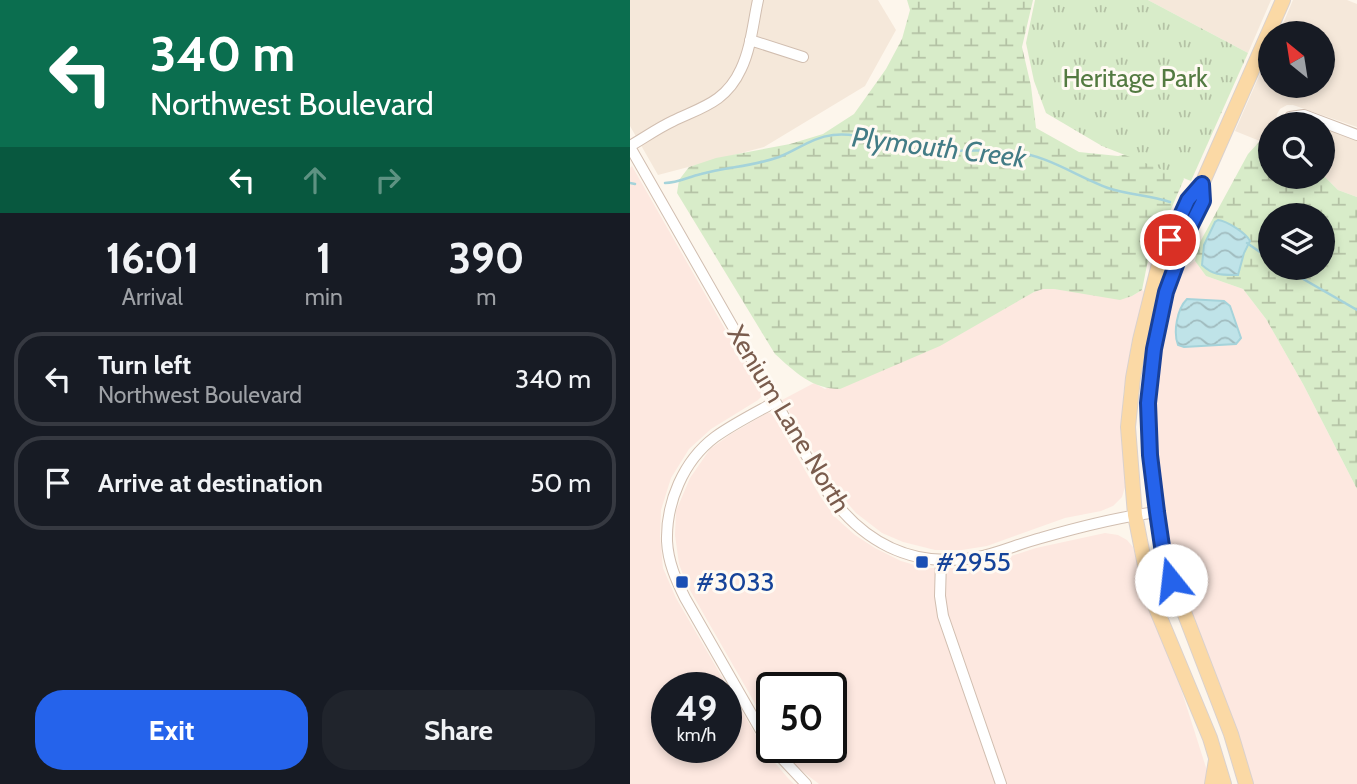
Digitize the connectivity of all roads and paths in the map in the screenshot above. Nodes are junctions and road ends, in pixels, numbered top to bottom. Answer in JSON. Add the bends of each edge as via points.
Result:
{"nodes":[{"id":1,"x":758,"y":0,"type":"edge"},
{"id":2,"x":1283,"y":0,"type":"edge"},
{"id":3,"x":750,"y":40,"type":"junction"},
{"id":4,"x":803,"y":57,"type":"dead end"},
{"id":5,"x":1335,"y":127,"type":"edge"},
{"id":6,"x":1357,"y":135,"type":"edge"},
{"id":7,"x":630,"y":147,"type":"edge"},
{"id":8,"x":1202,"y":184,"type":"junction"},
{"id":9,"x":775,"y":402,"type":"junction"},
{"id":10,"x":1157,"y":512,"type":"junction"},
{"id":11,"x":1136,"y":515,"type":"junction"},
{"id":12,"x":942,"y":560,"type":"junction"},
{"id":13,"x":1217,"y":758,"type":"junction"},
{"id":14,"x":806,"y":784,"type":"edge"},
{"id":15,"x":1002,"y":784,"type":"edge"},
{"id":16,"x":1212,"y":784,"type":"edge"},
{"id":17,"x":1224,"y":784,"type":"edge"},
{"id":18,"x":1246,"y":784,"type":"edge"}],
"edges":[{"from":1,"to":3,"type":"street"},
{"from":2,"to":8,"type":"main road"},
{"from":3,"to":4,"type":"street"},
{"from":3,"to":7,"type":"street","via":[[741,68],[722,96]]},
{"from":5,"to":6,"type":"street"},
{"from":7,"to":9,"type":"street","name":"Xenium Lane North"},
{"from":8,"to":10,"type":"main road","via":[[1203,201],[1166,292],[1154,349],[1148,403]]},
{"from":8,"to":11,"type":"main road","via":[[1188,200],[1160,260],[1140,340],[1128,427]]},
{"from":9,"to":12,"type":"street","name":"Xenium Lane North","via":[[838,508],[853,523],[888,547]]},
{"from":9,"to":14,"type":"street","via":[[699,452],[671,503],[667,542],[685,598],[760,729]]},
{"from":10,"to":11,"type":"street","name":"Xenium Lane North"},
{"from":10,"to":18,"type":"main road","via":[[1164,560]]},
{"from":11,"to":12,"type":"street","name":"Xenium Lane North","via":[[975,558]]},
{"from":11,"to":13,"type":"main road","via":[[1151,596]]},
{"from":12,"to":15,"type":"street","via":[[943,616]]},
{"from":13,"to":16,"type":"main road"},
{"from":13,"to":17,"type":"main road"}]}
